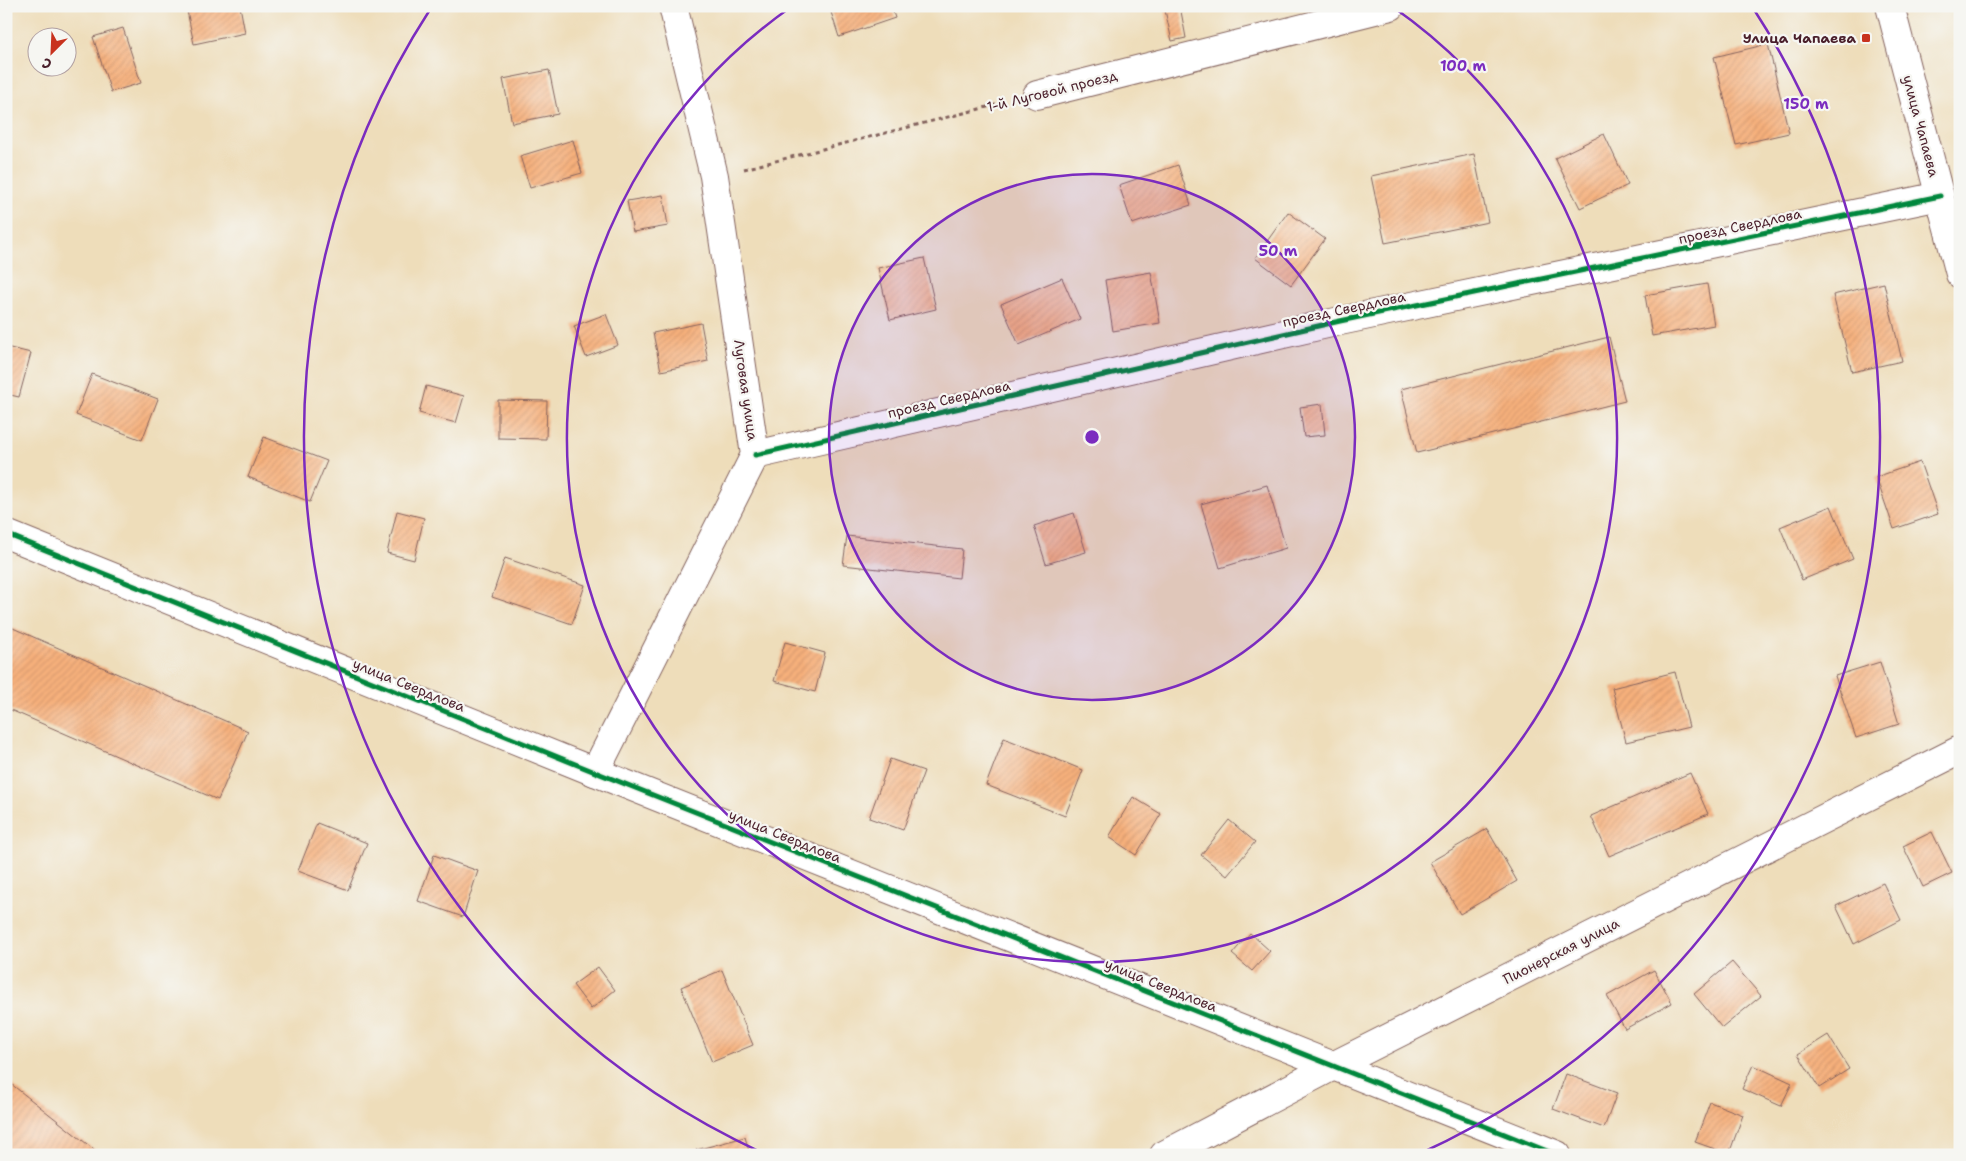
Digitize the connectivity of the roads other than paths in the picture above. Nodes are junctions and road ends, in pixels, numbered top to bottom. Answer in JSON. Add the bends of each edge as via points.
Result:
{"nodes":[{"id":1,"x":673,"y":6,"type":"edge"},
{"id":2,"x":1390,"y":6,"type":"edge"},
{"id":3,"x":1890,"y":6,"type":"edge"},
{"id":4,"x":1347,"y":12,"type":"edge"},
{"id":5,"x":1036,"y":95,"type":"road end"},
{"id":6,"x":1940,"y":196,"type":"junction"},
{"id":7,"x":1960,"y":274,"type":"edge"},
{"id":8,"x":755,"y":455,"type":"junction"},
{"id":9,"x":6,"y":534,"type":"edge"},
{"id":10,"x":1960,"y":750,"type":"edge"},
{"id":11,"x":594,"y":772,"type":"junction"},
{"id":12,"x":1333,"y":1066,"type":"junction"},
{"id":13,"x":1164,"y":1155,"type":"edge"},
{"id":14,"x":1557,"y":1155,"type":"edge"}],
"edges":[{"from":1,"to":8,"type":"street","name":"Луговая улица","via":[[714,176]]},
{"from":2,"to":4,"type":"street","name":"1-й Луговой проезд"},
{"from":3,"to":6,"type":"street","name":"улица Чапаева"},
{"from":4,"to":5,"type":"street","name":"1-й Луговой проезд"},
{"from":6,"to":7,"type":"street","name":"улица Чапаева"},
{"from":6,"to":8,"type":"street","name":"проезд Свердлова","via":[[1340,321]]},
{"from":8,"to":11,"type":"street","name":"Луговая улица"},
{"from":9,"to":11,"type":"street","name":"улица Свердлова"},
{"from":10,"to":12,"type":"street","name":"Пионерская улица"},
{"from":11,"to":12,"type":"street","name":"улица Свердлова"},
{"from":12,"to":13,"type":"street","name":"Пионерская улица"},
{"from":12,"to":14,"type":"street","name":"улица Свердлова"}]}
